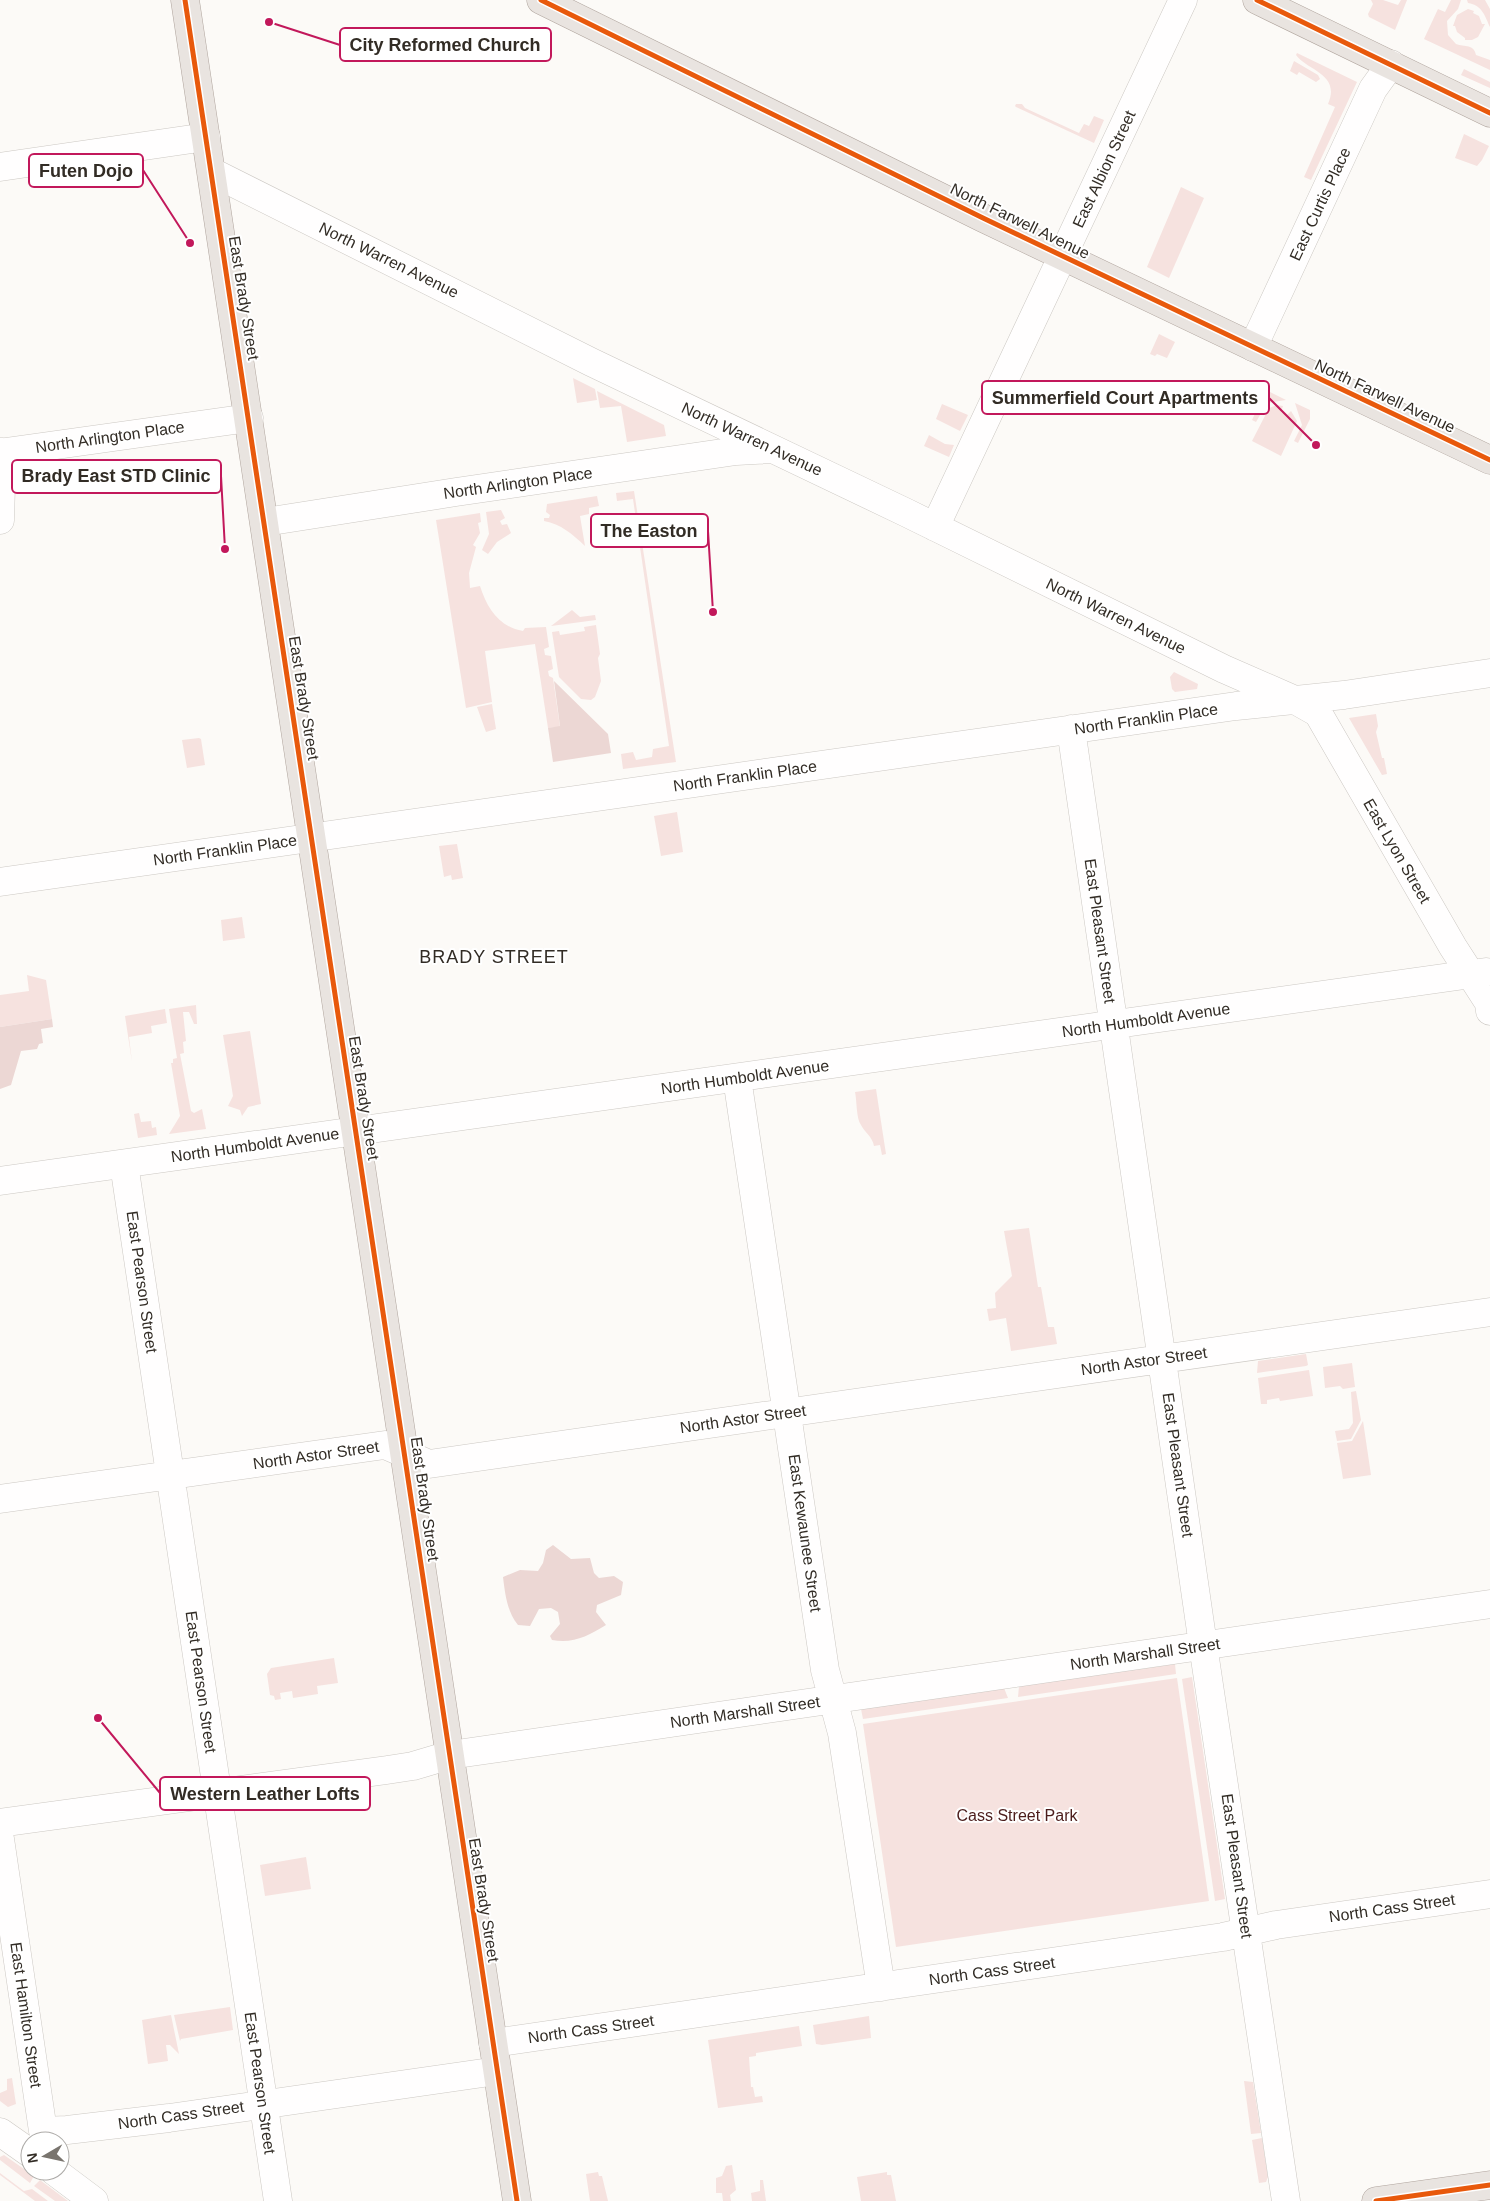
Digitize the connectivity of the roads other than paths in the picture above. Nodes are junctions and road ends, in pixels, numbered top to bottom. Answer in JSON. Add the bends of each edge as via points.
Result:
{"nodes":[{"id":1,"x":185,"y":0,"type":"edge"},
{"id":2,"x":541,"y":0,"type":"edge"},
{"id":3,"x":1183,"y":0,"type":"edge"},
{"id":4,"x":1257,"y":0,"type":"edge"},
{"id":5,"x":1391,"y":64,"type":"junction"},
{"id":6,"x":1490,"y":113,"type":"edge"},
{"id":7,"x":206,"y":137,"type":"junction"},
{"id":8,"x":0,"y":167,"type":"edge"},
{"id":9,"x":212,"y":172,"type":"junction"},
{"id":10,"x":1062,"y":256,"type":"junction"},
{"id":11,"x":1253,"y":347,"type":"junction"},
{"id":12,"x":249,"y":418,"type":"junction"},
{"id":13,"x":772,"y":448,"type":"junction"},
{"id":14,"x":1,"y":452,"type":"edge"},
{"id":15,"x":1490,"y":460,"type":"edge"},
{"id":16,"x":0,"y":520,"type":"edge"},
{"id":17,"x":265,"y":522,"type":"junction"},
{"id":18,"x":935,"y":527,"type":"junction"},
{"id":19,"x":1490,"y":673,"type":"edge"},
{"id":20,"x":1295,"y":700,"type":"junction"},
{"id":21,"x":1070,"y":729,"type":"junction"},
{"id":22,"x":312,"y":837,"type":"junction"},
{"id":23,"x":0,"y":882,"type":"edge"},
{"id":24,"x":1480,"y":973,"type":"edge"},
{"id":25,"x":1490,"y":1011,"type":"edge"},
{"id":26,"x":1113,"y":1025,"type":"junction"},
{"id":27,"x":737,"y":1078,"type":"junction"},
{"id":28,"x":356,"y":1131,"type":"junction"},
{"id":29,"x":124,"y":1164,"type":"junction"},
{"id":30,"x":0,"y":1181,"type":"edge"},
{"id":31,"x":1490,"y":1312,"type":"edge"},
{"id":32,"x":1162,"y":1358,"type":"junction"},
{"id":33,"x":787,"y":1412,"type":"junction"},
{"id":34,"x":405,"y":1453,"type":"junction"},
{"id":35,"x":170,"y":1475,"type":"junction"},
{"id":36,"x":0,"y":1499,"type":"edge"},
{"id":37,"x":1490,"y":1604,"type":"edge"},
{"id":38,"x":1203,"y":1645,"type":"junction"},
{"id":39,"x":833,"y":1699,"type":"junction"},
{"id":40,"x":450,"y":1755,"type":"junction"},
{"id":41,"x":217,"y":1792,"type":"junction"},
{"id":42,"x":0,"y":1823,"type":"edge"},
{"id":43,"x":0,"y":1839,"type":"edge"},
{"id":44,"x":1490,"y":1894,"type":"edge"},
{"id":45,"x":1247,"y":1932,"type":"junction"},
{"id":46,"x":881,"y":1987,"type":"junction"},
{"id":47,"x":493,"y":2043,"type":"junction"},
{"id":48,"x":497,"y":2071,"type":"junction"},
{"id":49,"x":263,"y":2104,"type":"junction"},
{"id":50,"x":32,"y":2131,"type":"edge"},
{"id":51,"x":70,"y":2131,"type":"edge"},
{"id":52,"x":0,"y":2132,"type":"edge"},
{"id":53,"x":20,"y":2139,"type":"edge"},
{"id":54,"x":67,"y":2181,"type":"edge"},
{"id":55,"x":1490,"y":2185,"type":"edge"},
{"id":56,"x":94,"y":2201,"type":"edge"},
{"id":57,"x":278,"y":2201,"type":"edge"},
{"id":58,"x":517,"y":2201,"type":"edge"},
{"id":59,"x":1286,"y":2201,"type":"edge"},
{"id":60,"x":1376,"y":2201,"type":"edge"}],
"edges":[{"from":1,"to":7,"type":"main road","name":"East Brady Street"},
{"from":2,"to":10,"type":"main road","name":"North Farwell Avenue"},
{"from":3,"to":10,"type":"street","name":"East Albion Street"},
{"from":4,"to":5,"type":"main road"},
{"from":5,"to":6,"type":"main road"},
{"from":5,"to":11,"type":"street","name":"East Curtis Place","via":[[1373,89]]},
{"from":7,"to":8,"type":"street"},
{"from":7,"to":9,"type":"main road","name":"East Brady Street"},
{"from":9,"to":12,"type":"main road","name":"East Brady Street"},
{"from":9,"to":13,"type":"street","name":"North Warren Avenue","via":[[591,362]]},
{"from":10,"to":11,"type":"main road","name":"North Farwell Avenue"},
{"from":10,"to":18,"type":"street","name":"East Albion Street"},
{"from":11,"to":15,"type":"main road","name":"North Farwell Avenue"},
{"from":12,"to":14,"type":"street","name":"North Arlington Place"},
{"from":12,"to":17,"type":"main road","name":"East Brady Street"},
{"from":13,"to":17,"type":"street","name":"North Arlington Place"},
{"from":13,"to":18,"type":"street","name":"North Warren Avenue"},
{"from":14,"to":16,"type":"street"},
{"from":17,"to":22,"type":"main road","name":"East Brady Street"},
{"from":18,"to":20,"type":"street","name":"North Warren Avenue","via":[[1216,665]]},
{"from":19,"to":20,"type":"street","name":"North Franklin Place"},
{"from":20,"to":21,"type":"street","name":"North Franklin Place"},
{"from":20,"to":24,"type":"street","name":"East Lyon Street","via":[[1318,713]]},
{"from":21,"to":22,"type":"street","name":"North Franklin Place"},
{"from":21,"to":26,"type":"street","name":"East Pleasant Street"},
{"from":22,"to":23,"type":"street","name":"North Franklin Place"},
{"from":22,"to":28,"type":"main road","name":"East Brady Street"},
{"from":24,"to":25,"type":"street","name":"East Lyon Street"},
{"from":24,"to":26,"type":"street","name":"North Humboldt Avenue"},
{"from":26,"to":27,"type":"street","name":"North Humboldt Avenue"},
{"from":26,"to":32,"type":"street","name":"East Pleasant Street"},
{"from":27,"to":28,"type":"street","name":"North Humboldt Avenue"},
{"from":27,"to":33,"type":"street","name":"East Kewaunee Street"},
{"from":28,"to":29,"type":"street","name":"North Humboldt Avenue"},
{"from":28,"to":34,"type":"main road","name":"East Brady Street"},
{"from":29,"to":30,"type":"street","name":"North Humboldt Avenue"},
{"from":29,"to":35,"type":"street","name":"East Pearson Street"},
{"from":31,"to":32,"type":"street","name":"North Astor Street"},
{"from":32,"to":33,"type":"street","name":"North Astor Street"},
{"from":32,"to":38,"type":"street","name":"East Pleasant Street"},
{"from":33,"to":34,"type":"street","name":"North Astor Street","via":[[429,1464]]},
{"from":33,"to":39,"type":"street","name":"East Kewaunee Street","via":[[825,1670]]},
{"from":34,"to":35,"type":"street","name":"North Astor Street","via":[[385,1445]]},
{"from":34,"to":40,"type":"main road","name":"East Brady Street"},
{"from":35,"to":36,"type":"street","name":"North Astor Street"},
{"from":35,"to":41,"type":"street","name":"East Pearson Street"},
{"from":37,"to":38,"type":"street","name":"North Marshall Street"},
{"from":38,"to":39,"type":"street","name":"North Marshall Street"},
{"from":38,"to":45,"type":"street","name":"East Pleasant Street"},
{"from":39,"to":40,"type":"street","name":"North Marshall Street"},
{"from":39,"to":46,"type":"street","name":"East Kewaunee Street","via":[[842,1734]]},
{"from":40,"to":41,"type":"street","name":"North Marshall Street","via":[[413,1766]]},
{"from":40,"to":47,"type":"main road","name":"East Brady Street"},
{"from":41,"to":42,"type":"street","name":"North Marshall Street"},
{"from":41,"to":49,"type":"street","name":"East Pearson Street"},
{"from":43,"to":50,"type":"street","name":"East Hamilton Street"},
{"from":44,"to":45,"type":"street","name":"North Cass Street"},
{"from":45,"to":46,"type":"street","name":"North Cass Street"},
{"from":45,"to":59,"type":"street","name":"East Pleasant Street"},
{"from":46,"to":47,"type":"street","name":"North Cass Street"},
{"from":47,"to":48,"type":"main road","name":"East Brady Street"},
{"from":48,"to":49,"type":"street","name":"North Cass Street"},
{"from":48,"to":58,"type":"main road","name":"East Brady Street"},
{"from":49,"to":51,"type":"street","name":"North Cass Street"},
{"from":49,"to":57,"type":"street","name":"East Pearson Street"},
{"from":52,"to":53,"type":"street"},
{"from":54,"to":56,"type":"street"},
{"from":55,"to":60,"type":"main road"}]}
